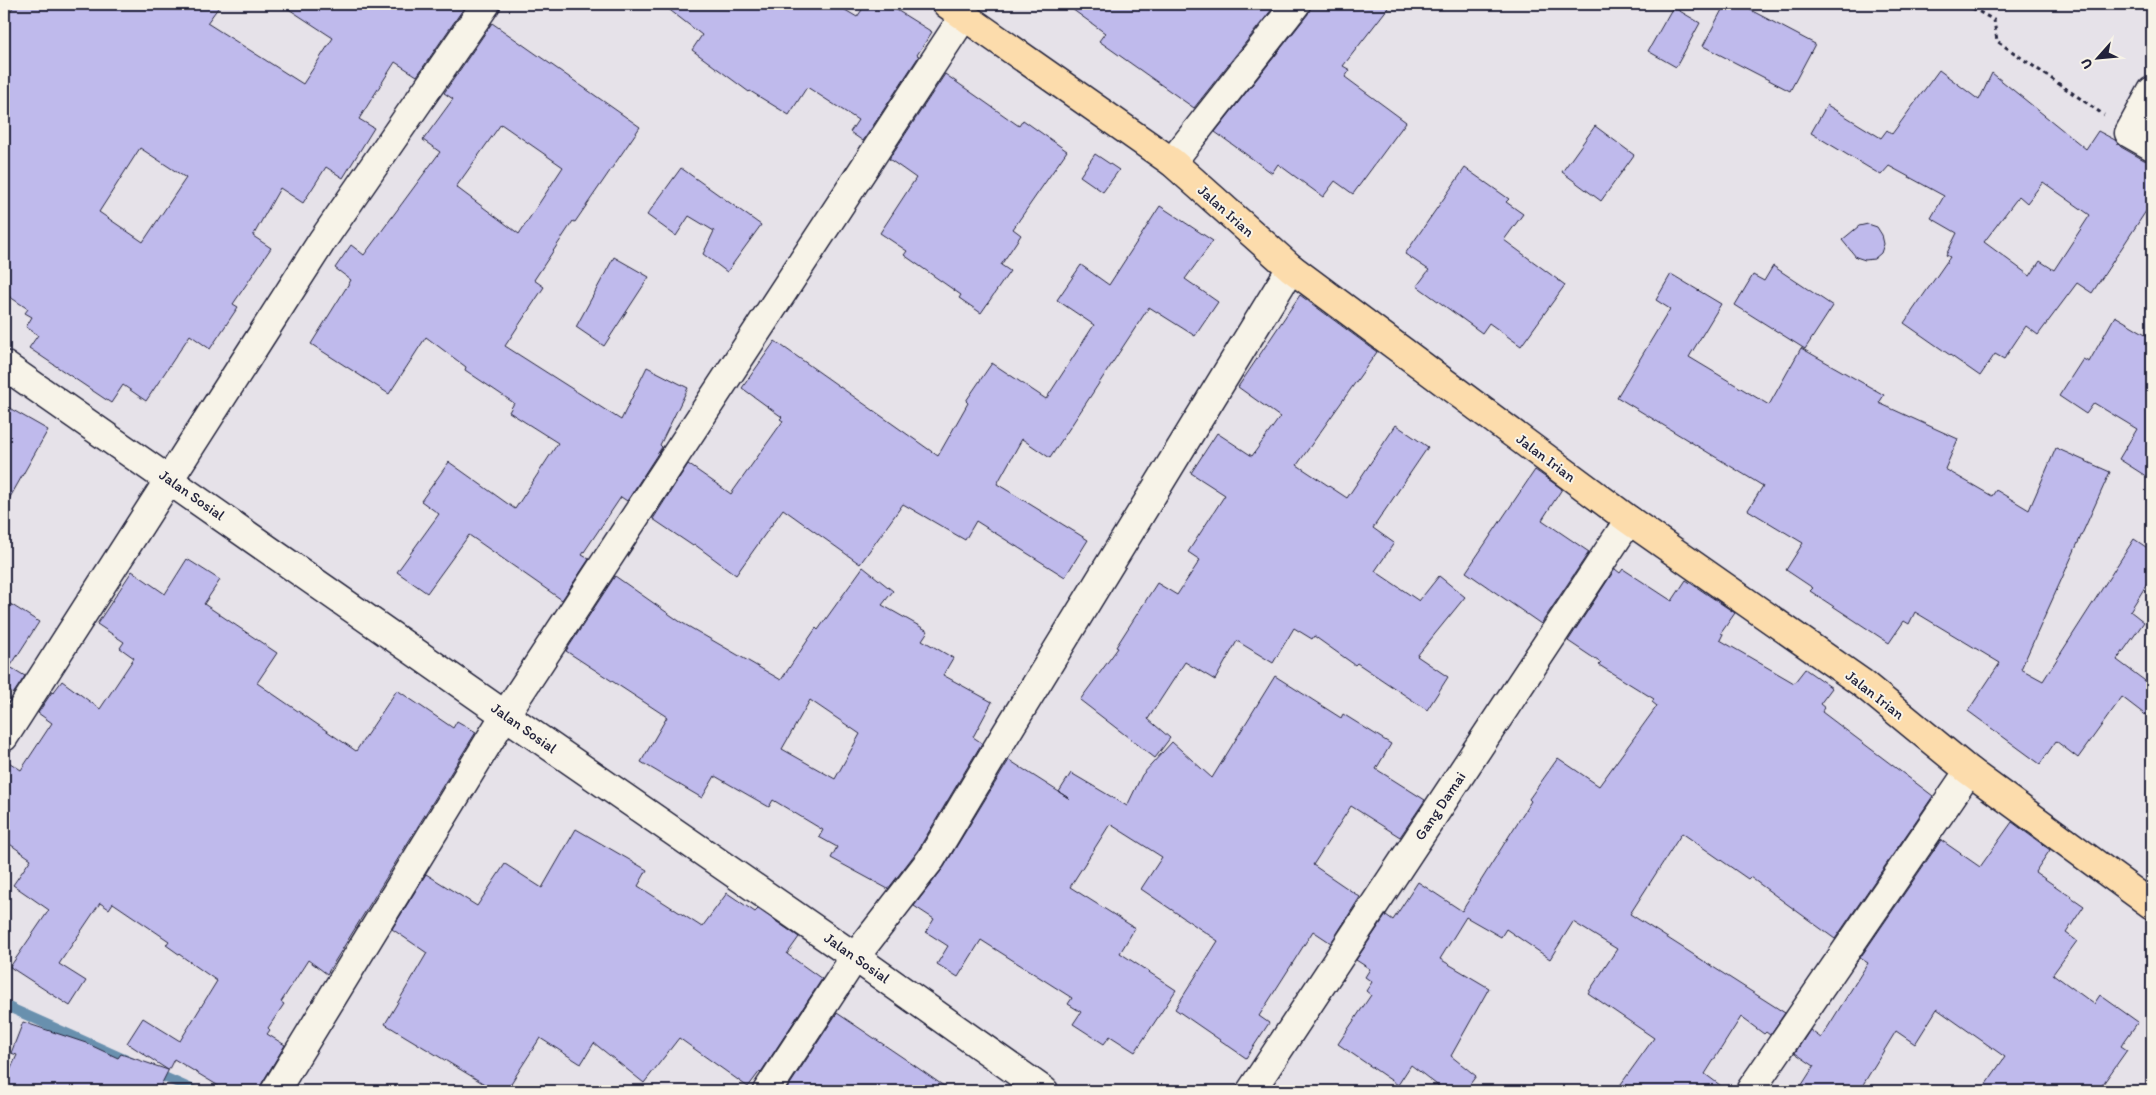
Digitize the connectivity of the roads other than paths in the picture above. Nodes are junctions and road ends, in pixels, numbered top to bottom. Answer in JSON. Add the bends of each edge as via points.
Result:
{"nodes":[{"id":1,"x":486,"y":4,"type":"edge"},
{"id":2,"x":1296,"y":4,"type":"edge"},
{"id":3,"x":955,"y":10,"type":"edge"},
{"id":4,"x":2152,"y":91,"type":"edge"},
{"id":5,"x":2152,"y":146,"type":"edge"},
{"id":6,"x":1172,"y":162,"type":"junction"},
{"id":7,"x":1290,"y":268,"type":"junction"},
{"id":8,"x":4,"y":365,"type":"edge"},
{"id":9,"x":169,"y":479,"type":"junction"},
{"id":10,"x":1630,"y":520,"type":"junction"},
{"id":11,"x":505,"y":716,"type":"junction"},
{"id":12,"x":4,"y":737,"type":"edge"},
{"id":13,"x":1969,"y":771,"type":"junction"},
{"id":14,"x":2152,"y":905,"type":"edge"},
{"id":15,"x":855,"y":956,"type":"junction"},
{"id":16,"x":275,"y":1091,"type":"edge"},
{"id":17,"x":767,"y":1091,"type":"edge"},
{"id":18,"x":1044,"y":1091,"type":"edge"},
{"id":19,"x":1251,"y":1091,"type":"edge"},
{"id":20,"x":1750,"y":1091,"type":"edge"}],
"edges":[{"from":1,"to":9,"type":"street","via":[[322,242]]},
{"from":2,"to":6,"type":"street"},
{"from":3,"to":6,"type":"main road","name":"Jalan Irian"},
{"from":3,"to":11,"type":"street"},
{"from":4,"to":5,"type":"street","via":[[2129,133]]},
{"from":6,"to":7,"type":"main road","name":"Jalan Irian"},
{"from":7,"to":10,"type":"main road","name":"Jalan Irian"},
{"from":7,"to":15,"type":"street","via":[[931,859]]},
{"from":8,"to":9,"type":"street","name":"Jalan Sosial"},
{"from":9,"to":11,"type":"street","name":"Jalan Sosial"},
{"from":9,"to":12,"type":"street"},
{"from":10,"to":13,"type":"main road","name":"Jalan Irian","via":[[1862,683]]},
{"from":10,"to":19,"type":"street","name":"Gang Damai"},
{"from":11,"to":15,"type":"street","name":"Jalan Sosial"},
{"from":11,"to":16,"type":"street"},
{"from":13,"to":14,"type":"main road","name":"Jalan Irian"},
{"from":13,"to":20,"type":"street"},
{"from":15,"to":17,"type":"street"},
{"from":15,"to":18,"type":"street","name":"Jalan Sosial"}]}
